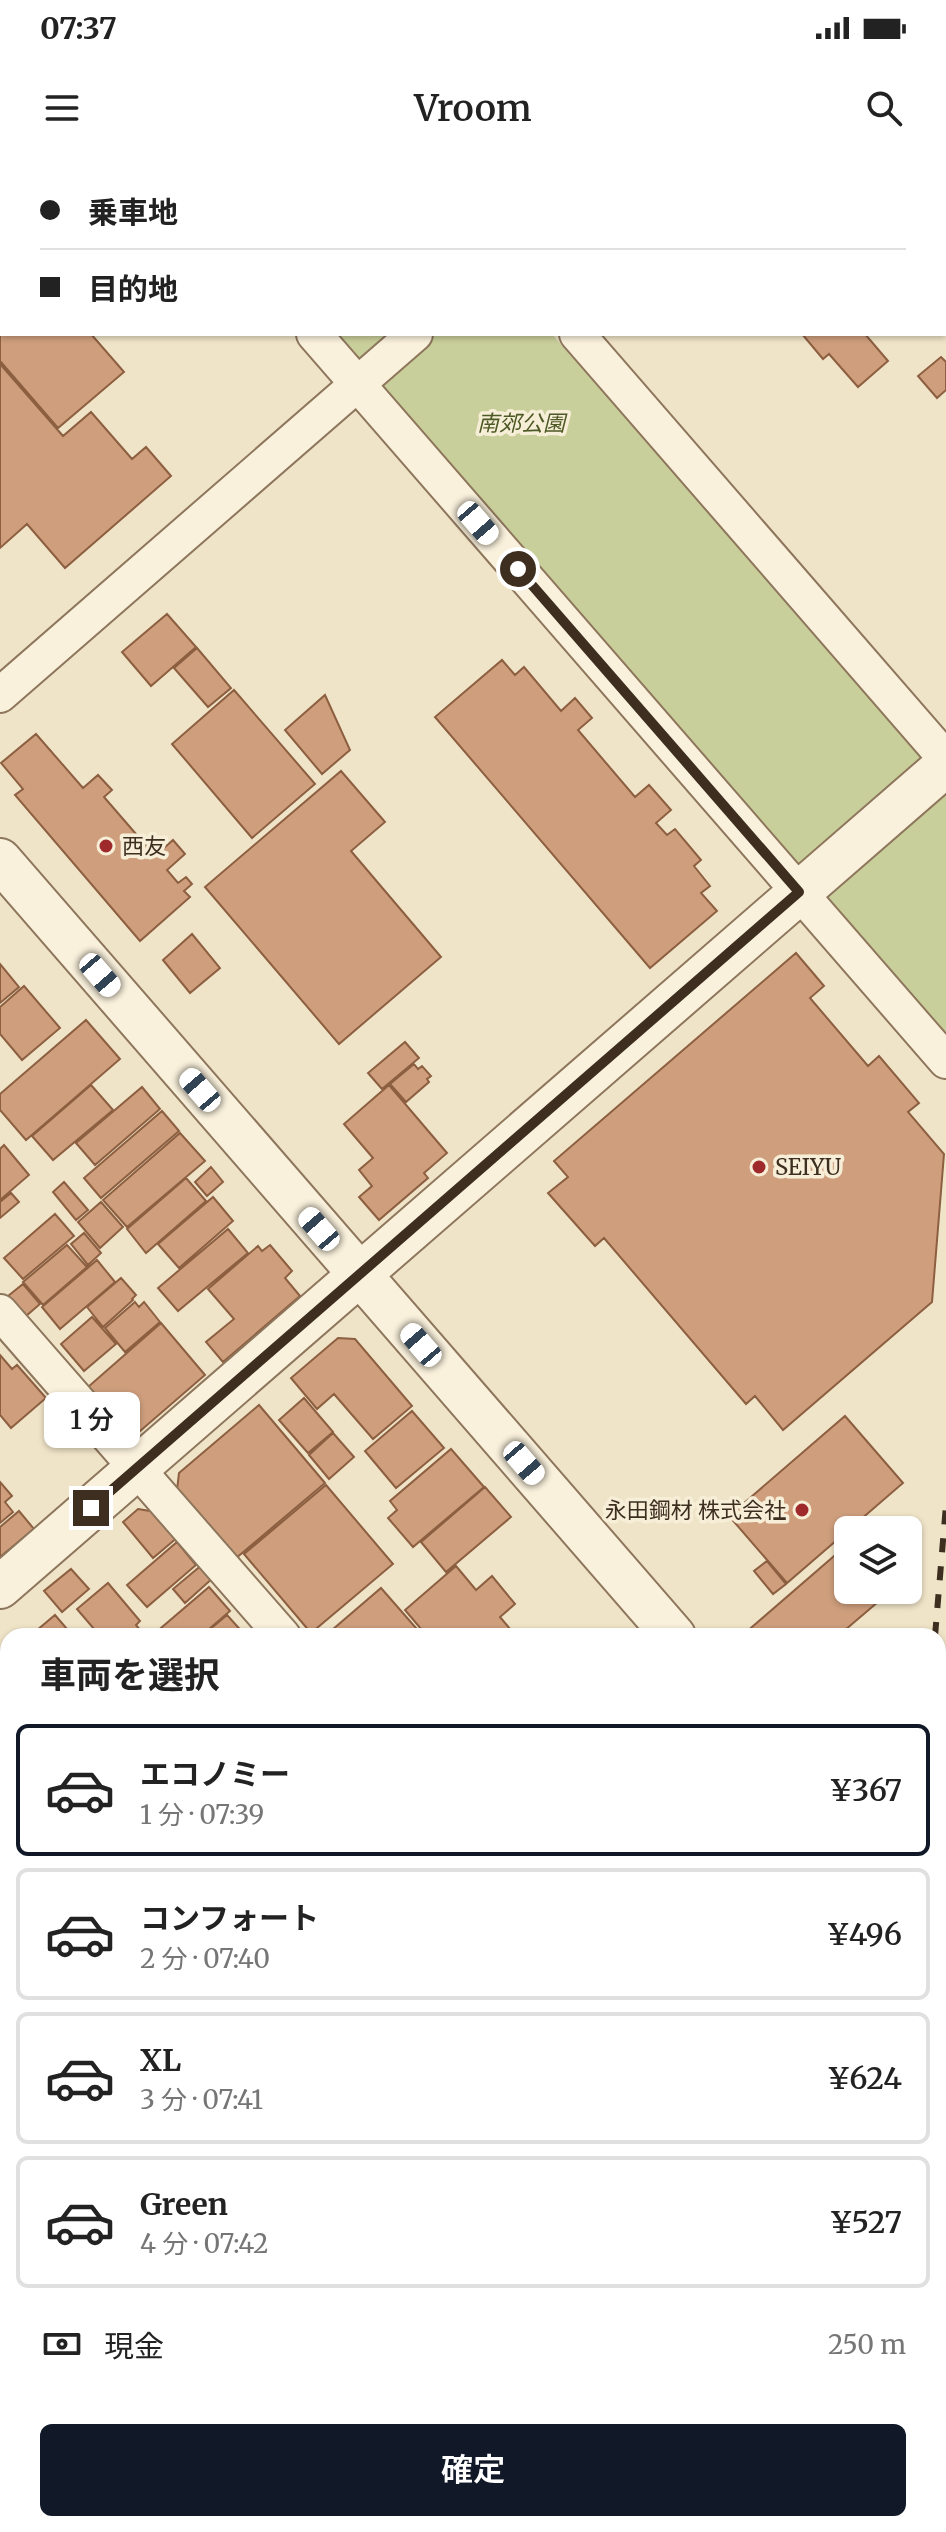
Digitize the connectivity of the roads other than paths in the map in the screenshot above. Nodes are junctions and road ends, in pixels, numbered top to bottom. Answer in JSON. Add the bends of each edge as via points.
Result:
{"nodes":[{"id":1,"x":316,"y":336,"type":"edge"},
{"id":2,"x":413,"y":336,"type":"edge"},
{"id":3,"x":579,"y":336,"type":"edge"},
{"id":4,"x":358,"y":384,"type":"junction"},
{"id":5,"x":0,"y":695,"type":"edge"},
{"id":6,"x":946,"y":759,"type":"edge"},
{"id":7,"x":946,"y":765,"type":"edge"},
{"id":8,"x":0,"y":860,"type":"edge"},
{"id":9,"x":799,"y":892,"type":"junction"},
{"id":10,"x":946,"y":1061,"type":"edge"},
{"id":11,"x":359,"y":1275,"type":"junction"},
{"id":12,"x":0,"y":1312,"type":"edge"},
{"id":13,"x":137,"y":1468,"type":"junction"},
{"id":14,"x":0,"y":1587,"type":"edge"},
{"id":15,"x":276,"y":1628,"type":"edge"},
{"id":16,"x":667,"y":1628,"type":"edge"}],
"edges":[{"from":1,"to":4,"type":"street"},
{"from":2,"to":4,"type":"street"},
{"from":3,"to":6,"type":"street"},
{"from":4,"to":5,"type":"street"},
{"from":4,"to":9,"type":"street"},
{"from":7,"to":9,"type":"street"},
{"from":8,"to":11,"type":"street"},
{"from":9,"to":10,"type":"street"},
{"from":9,"to":11,"type":"street"},
{"from":11,"to":13,"type":"street"},
{"from":11,"to":16,"type":"street"},
{"from":12,"to":13,"type":"street"},
{"from":13,"to":14,"type":"street"},
{"from":13,"to":15,"type":"street"}]}
